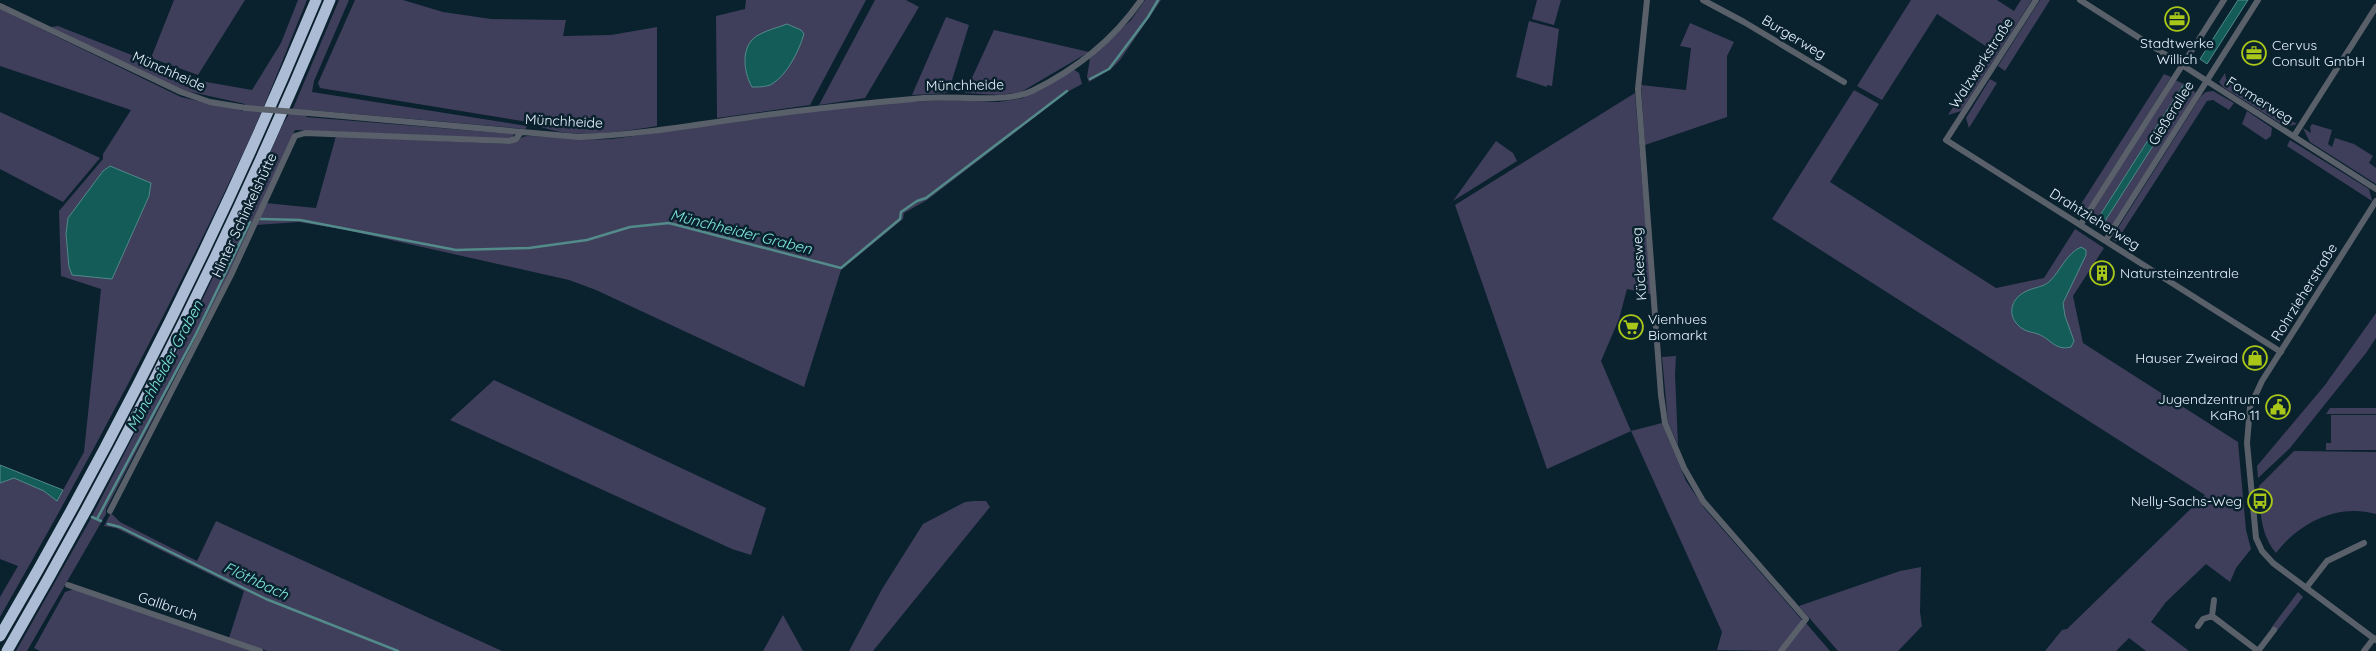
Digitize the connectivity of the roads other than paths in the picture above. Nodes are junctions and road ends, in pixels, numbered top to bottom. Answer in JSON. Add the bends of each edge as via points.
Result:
{"nodes":[{"id":1,"x":316,"y":0,"type":"edge"},
{"id":2,"x":330,"y":0,"type":"edge"},
{"id":3,"x":1141,"y":0,"type":"edge"},
{"id":4,"x":1647,"y":0,"type":"edge"},
{"id":5,"x":1703,"y":0,"type":"edge"},
{"id":6,"x":2036,"y":0,"type":"edge"},
{"id":7,"x":2080,"y":0,"type":"edge"},
{"id":8,"x":2224,"y":0,"type":"edge"},
{"id":9,"x":2258,"y":0,"type":"edge"},
{"id":10,"x":0,"y":6,"type":"edge"},
{"id":11,"x":2376,"y":7,"type":"edge"},
{"id":12,"x":2182,"y":65,"type":"junction"},
{"id":13,"x":2207,"y":81,"type":"junction"},
{"id":14,"x":1844,"y":82,"type":"dead end"},
{"id":15,"x":521,"y":132,"type":"junction"},
{"id":16,"x":2294,"y":136,"type":"junction"},
{"id":17,"x":1946,"y":140,"type":"joint"},
{"id":18,"x":2376,"y":190,"type":"edge"},
{"id":19,"x":2376,"y":201,"type":"edge"},
{"id":20,"x":2081,"y":224,"type":"junction"},
{"id":21,"x":2106,"y":240,"type":"junction"},
{"id":22,"x":2281,"y":352,"type":"junction"},
{"id":23,"x":110,"y":511,"type":"dead end"},
{"id":24,"x":2364,"y":543,"type":"dead end"},
{"id":25,"x":68,"y":585,"type":"dead end"},
{"id":26,"x":2306,"y":588,"type":"junction"},
{"id":27,"x":2214,"y":600,"type":"dead end"},
{"id":28,"x":2212,"y":616,"type":"junction"},
{"id":29,"x":2198,"y":626,"type":"dead end"},
{"id":30,"x":2274,"y":630,"type":"dead end"},
{"id":31,"x":0,"y":636,"type":"edge"},
{"id":32,"x":2375,"y":639,"type":"edge"},
{"id":33,"x":7,"y":651,"type":"edge"},
{"id":34,"x":260,"y":651,"type":"edge"},
{"id":35,"x":1781,"y":651,"type":"edge"},
{"id":36,"x":2364,"y":651,"type":"edge"}],
"edges":[{"from":1,"to":31,"type":"highway","via":[[219,219],[160,341],[83,489]]},
{"from":2,"to":33,"type":"highway","via":[[222,244],[166,358],[80,522]]},
{"from":3,"to":15,"type":"street","name":"Münchheide","via":[[1126,21],[1099,48],[1032,91],[1015,96],[927,98],[812,109],[619,136],[579,137]]},
{"from":4,"to":35,"type":"street","name":"Kückesweg","via":[[1638,89],[1665,423],[1702,501],[1806,619]]},
{"from":5,"to":14,"type":"street","name":"Burgerweg"},
{"from":6,"to":17,"type":"street","name":"Walzwerkstraße"},
{"from":7,"to":12,"type":"street","name":"Formerweg"},
{"from":8,"to":12,"type":"street","name":"Gießerallee"},
{"from":9,"to":13,"type":"street","name":"Gießerallee"},
{"from":10,"to":15,"type":"street","name":"Münchheide","bridge":true,"via":[[181,92],[210,102],[246,108]]},
{"from":11,"to":16,"type":"street"},
{"from":12,"to":13,"type":"street","name":"Formerweg"},
{"from":12,"to":20,"type":"street","name":"Gießerallee"},
{"from":13,"to":16,"type":"street","name":"Formerweg"},
{"from":13,"to":21,"type":"street","name":"Gießerallee"},
{"from":15,"to":23,"type":"street","name":"Hinter Schinkelshütte","via":[[516,139],[509,141],[305,133],[295,136],[231,275]]},
{"from":16,"to":18,"type":"street","name":"Formerweg"},
{"from":17,"to":20,"type":"street","name":"Drahtzieherweg"},
{"from":19,"to":22,"type":"street","name":"Rohrzieherstraße"},
{"from":20,"to":21,"type":"street","name":"Drahtzieherweg"},
{"from":21,"to":22,"type":"street","name":"Drahtzieherweg"},
{"from":22,"to":26,"type":"street","name":"Rohrzieherstraße","via":[[2250,406],[2247,444],[2254,527],[2257,542],[2266,556]]},
{"from":24,"to":26,"type":"street","via":[[2327,560]]},
{"from":25,"to":34,"type":"street","name":"Gallbruch"},
{"from":26,"to":32,"type":"street","name":"Rohrzieherstraße"},
{"from":27,"to":28,"type":"street"},
{"from":28,"to":29,"type":"street"},
{"from":28,"to":30,"type":"street","via":[[2258,651]]},
{"from":32,"to":36,"type":"street"}]}
